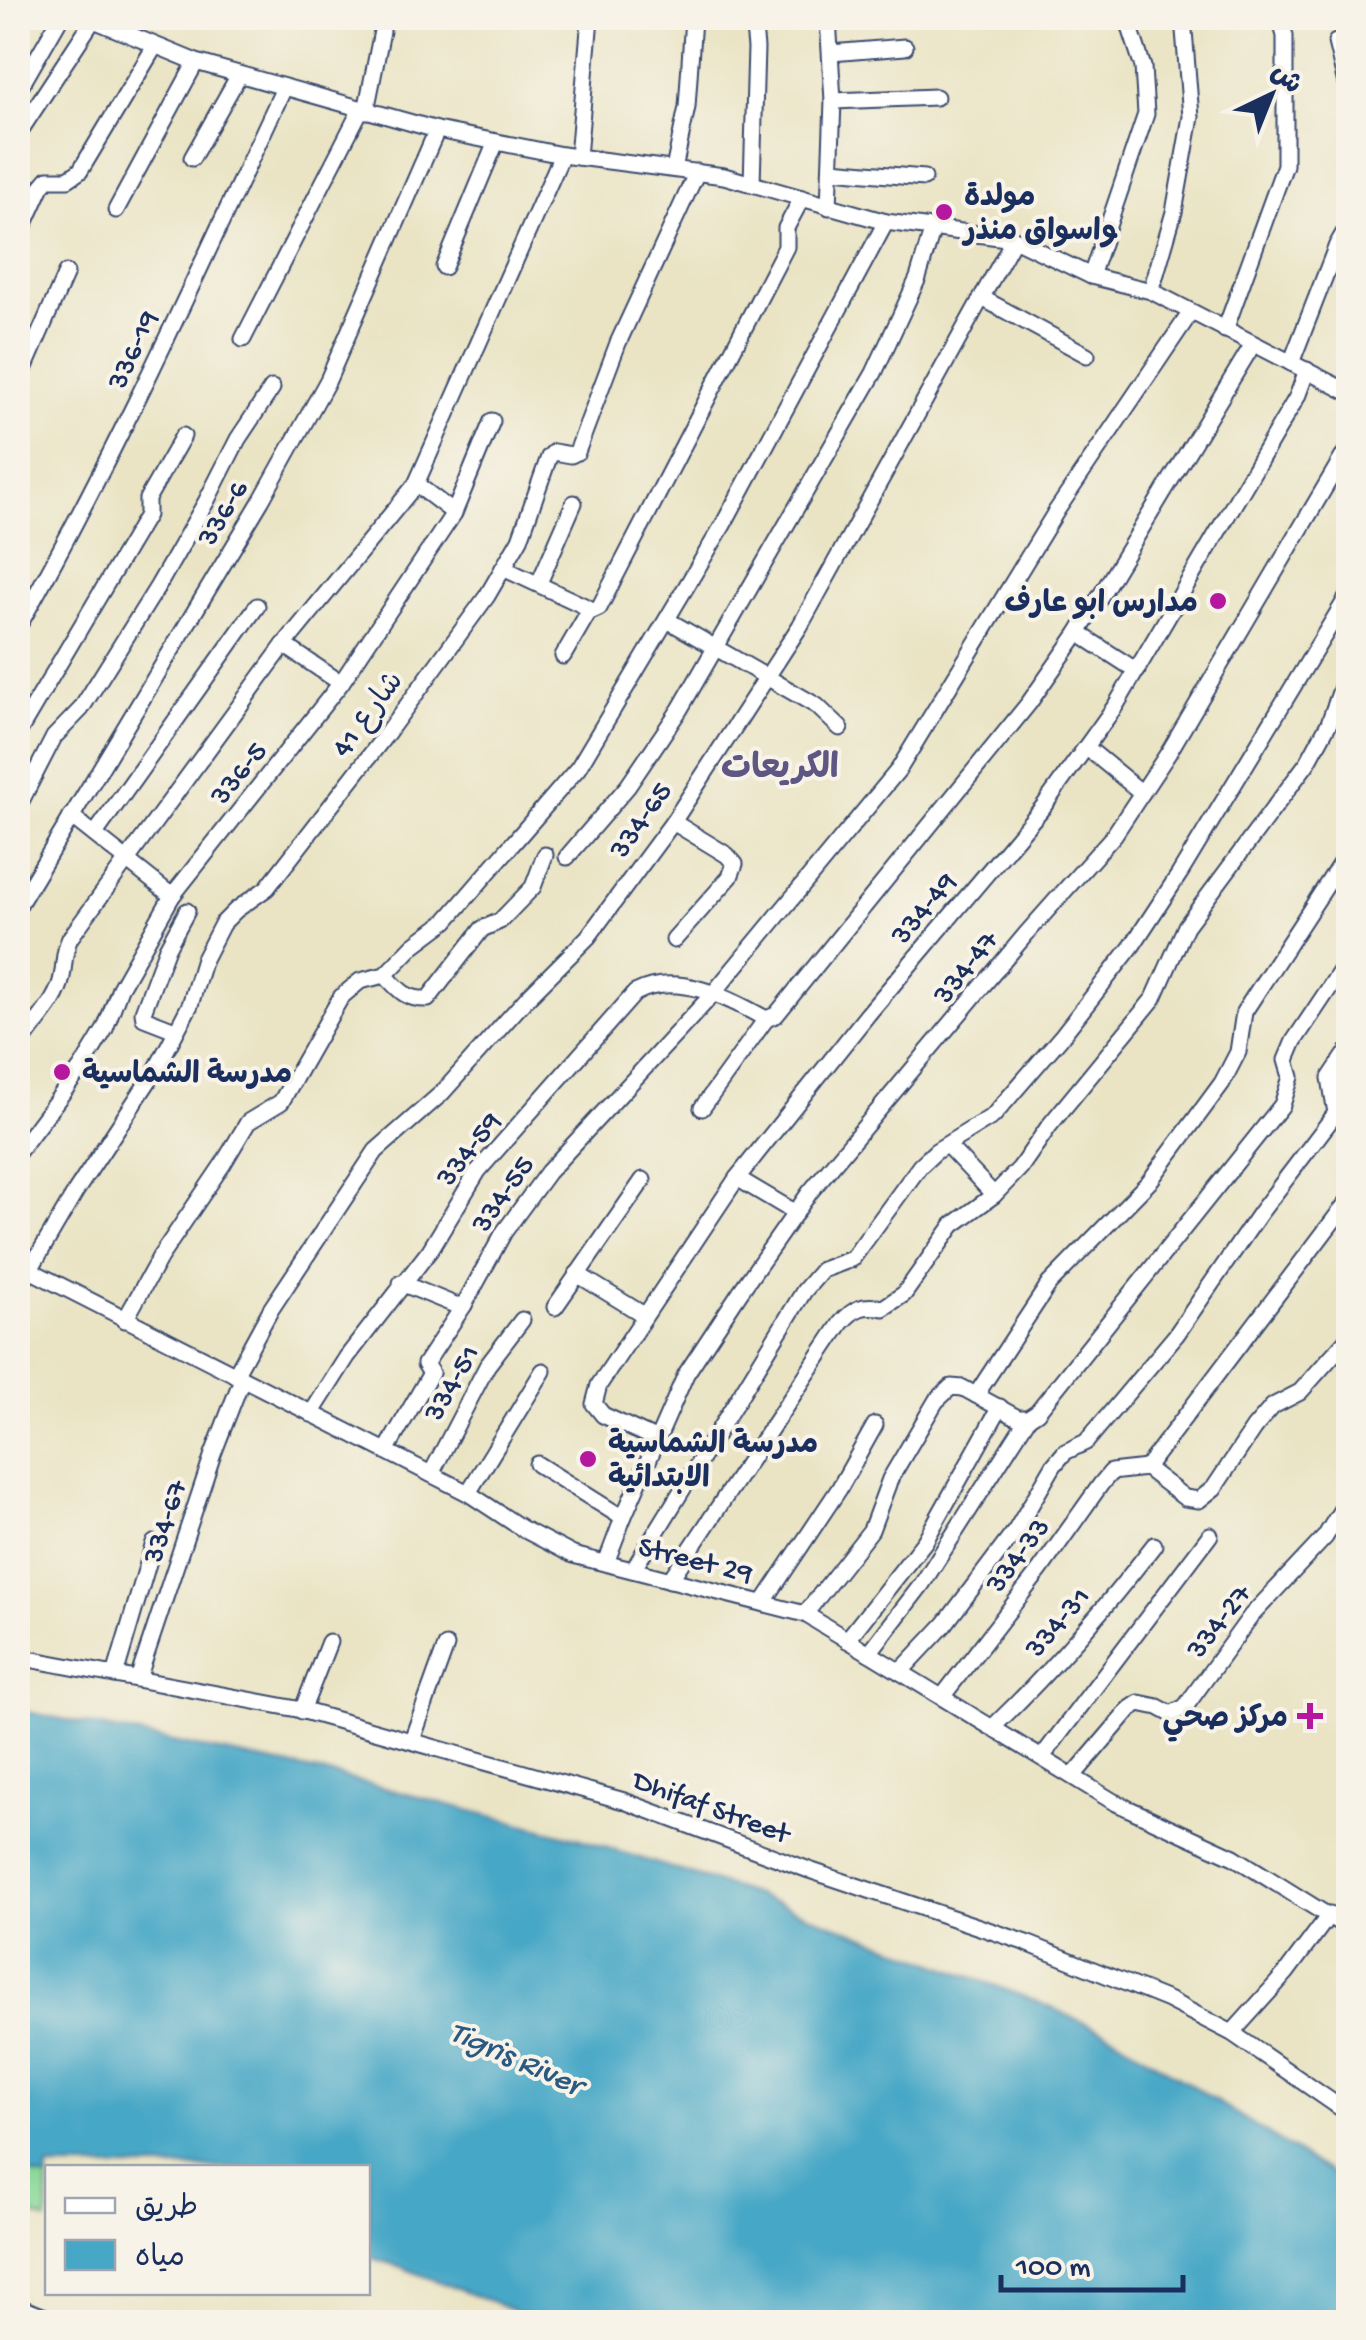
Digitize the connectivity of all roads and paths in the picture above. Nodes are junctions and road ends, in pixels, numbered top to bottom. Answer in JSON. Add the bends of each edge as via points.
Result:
{"nodes":[{"id":1,"x":60,"y":18,"type":"edge"},
{"id":2,"x":382,"y":18,"type":"edge"},
{"id":3,"x":590,"y":18,"type":"edge"},
{"id":4,"x":692,"y":18,"type":"edge"},
{"id":5,"x":753,"y":18,"type":"edge"},
{"id":6,"x":828,"y":18,"type":"edge"},
{"id":7,"x":1127,"y":18,"type":"edge"},
{"id":8,"x":1183,"y":18,"type":"edge"},
{"id":9,"x":1280,"y":18,"type":"edge"},
{"id":10,"x":91,"y":19,"type":"edge"},
{"id":11,"x":1336,"y":42,"type":"dead end"},
{"id":12,"x":155,"y":46,"type":"junction"},
{"id":13,"x":906,"y":47,"type":"dead end"},
{"id":14,"x":831,"y":53,"type":"junction"},
{"id":15,"x":196,"y":62,"type":"junction"},
{"id":16,"x":239,"y":75,"type":"junction"},
{"id":17,"x":284,"y":88,"type":"junction"},
{"id":18,"x":18,"y":91,"type":"edge"},
{"id":19,"x":1348,"y":92,"type":"edge"},
{"id":20,"x":936,"y":97,"type":"dead end"},
{"id":21,"x":833,"y":101,"type":"junction"},
{"id":22,"x":364,"y":110,"type":"junction"},
{"id":23,"x":22,"y":128,"type":"dead end"},
{"id":24,"x":437,"y":130,"type":"junction"},
{"id":25,"x":496,"y":142,"type":"junction"},
{"id":26,"x":570,"y":156,"type":"junction"},
{"id":27,"x":192,"y":158,"type":"dead end"},
{"id":28,"x":674,"y":169,"type":"junction"},
{"id":29,"x":832,"y":170,"type":"junction"},
{"id":30,"x":697,"y":172,"type":"junction"},
{"id":31,"x":924,"y":178,"type":"dead end"},
{"id":32,"x":752,"y":184,"type":"junction"},
{"id":33,"x":802,"y":198,"type":"junction"},
{"id":34,"x":829,"y":206,"type":"junction"},
{"id":35,"x":116,"y":210,"type":"dead end"},
{"id":36,"x":886,"y":222,"type":"junction"},
{"id":37,"x":1348,"y":226,"type":"edge"},
{"id":38,"x":933,"y":228,"type":"junction"},
{"id":39,"x":18,"y":239,"type":"edge"},
{"id":40,"x":1014,"y":239,"type":"junction"},
{"id":41,"x":444,"y":266,"type":"dead end"},
{"id":42,"x":66,"y":273,"type":"dead end"},
{"id":43,"x":1091,"y":276,"type":"junction"},
{"id":44,"x":1152,"y":291,"type":"junction"},
{"id":45,"x":982,"y":298,"type":"junction"},
{"id":46,"x":1191,"y":312,"type":"junction"},
{"id":47,"x":1225,"y":330,"type":"junction"},
{"id":48,"x":243,"y":339,"type":"dead end"},
{"id":49,"x":1253,"y":344,"type":"junction"},
{"id":50,"x":1086,"y":355,"type":"dead end"},
{"id":51,"x":1299,"y":366,"type":"junction"},
{"id":52,"x":18,"y":383,"type":"edge"},
{"id":53,"x":272,"y":388,"type":"dead end"},
{"id":54,"x":1348,"y":392,"type":"edge"},
{"id":55,"x":492,"y":422,"type":"dead end"},
{"id":56,"x":183,"y":436,"type":"dead end"},
{"id":57,"x":1348,"y":448,"type":"edge"},
{"id":58,"x":416,"y":484,"type":"junction"},
{"id":59,"x":574,"y":503,"type":"dead end"},
{"id":60,"x":454,"y":514,"type":"junction"},
{"id":61,"x":503,"y":568,"type":"junction"},
{"id":62,"x":539,"y":583,"type":"junction"},
{"id":63,"x":1348,"y":596,"type":"edge"},
{"id":64,"x":257,"y":606,"type":"dead end"},
{"id":65,"x":593,"y":610,"type":"junction"},
{"id":66,"x":669,"y":621,"type":"junction"},
{"id":67,"x":18,"y":628,"type":"edge"},
{"id":68,"x":1078,"y":634,"type":"junction"},
{"id":69,"x":284,"y":645,"type":"junction"},
{"id":70,"x":716,"y":647,"type":"junction"},
{"id":71,"x":563,"y":656,"type":"dead end"},
{"id":72,"x":1348,"y":670,"type":"edge"},
{"id":73,"x":1136,"y":671,"type":"junction"},
{"id":74,"x":766,"y":675,"type":"junction"},
{"id":75,"x":341,"y":683,"type":"junction"},
{"id":76,"x":840,"y":728,"type":"dead end"},
{"id":77,"x":18,"y":733,"type":"edge"},
{"id":78,"x":1086,"y":747,"type":"junction"},
{"id":79,"x":1142,"y":793,"type":"junction"},
{"id":80,"x":18,"y":807,"type":"edge"},
{"id":81,"x":72,"y":816,"type":"junction"},
{"id":82,"x":673,"y":822,"type":"junction"},
{"id":83,"x":95,"y":834,"type":"junction"},
{"id":84,"x":1348,"y":852,"type":"edge"},
{"id":85,"x":545,"y":856,"type":"dead end"},
{"id":86,"x":566,"y":857,"type":"dead end"},
{"id":87,"x":129,"y":859,"type":"junction"},
{"id":88,"x":172,"y":896,"type":"junction"},
{"id":89,"x":18,"y":906,"type":"edge"},
{"id":90,"x":187,"y":911,"type":"dead end"},
{"id":91,"x":674,"y":940,"type":"dead end"},
{"id":92,"x":1348,"y":960,"type":"edge"},
{"id":93,"x":385,"y":975,"type":"junction"},
{"id":94,"x":712,"y":995,"type":"junction"},
{"id":95,"x":766,"y":1019,"type":"junction"},
{"id":96,"x":175,"y":1030,"type":"junction"},
{"id":97,"x":24,"y":1038,"type":"dead end"},
{"id":98,"x":1348,"y":1051,"type":"edge"},
{"id":99,"x":702,"y":1108,"type":"dead end"},
{"id":100,"x":948,"y":1145,"type":"junction"},
{"id":101,"x":18,"y":1152,"type":"edge"},
{"id":102,"x":737,"y":1178,"type":"junction"},
{"id":103,"x":643,"y":1180,"type":"dead end"},
{"id":104,"x":994,"y":1194,"type":"junction"},
{"id":105,"x":1348,"y":1201,"type":"edge"},
{"id":106,"x":796,"y":1212,"type":"junction"},
{"id":107,"x":23,"y":1267,"type":"edge"},
{"id":108,"x":577,"y":1274,"type":"junction"},
{"id":109,"x":401,"y":1283,"type":"junction"},
{"id":110,"x":18,"y":1290,"type":"edge"},
{"id":111,"x":464,"y":1305,"type":"junction"},
{"id":112,"x":556,"y":1306,"type":"dead end"},
{"id":113,"x":644,"y":1315,"type":"junction"},
{"id":114,"x":125,"y":1320,"type":"junction"},
{"id":115,"x":522,"y":1320,"type":"dead end"},
{"id":116,"x":1348,"y":1338,"type":"edge"},
{"id":117,"x":543,"y":1371,"type":"dead end"},
{"id":118,"x":239,"y":1377,"type":"junction"},
{"id":119,"x":976,"y":1396,"type":"junction"},
{"id":120,"x":1000,"y":1408,"type":"junction"},
{"id":121,"x":312,"y":1414,"type":"junction"},
{"id":122,"x":1028,"y":1418,"type":"junction"},
{"id":123,"x":875,"y":1425,"type":"dead end"},
{"id":124,"x":655,"y":1439,"type":"junction"},
{"id":125,"x":386,"y":1451,"type":"junction"},
{"id":126,"x":536,"y":1464,"type":"dead end"},
{"id":127,"x":1146,"y":1468,"type":"junction"},
{"id":128,"x":431,"y":1474,"type":"junction"},
{"id":129,"x":468,"y":1493,"type":"junction"},
{"id":130,"x":1348,"y":1499,"type":"edge"},
{"id":131,"x":623,"y":1518,"type":"junction"},
{"id":132,"x":1210,"y":1535,"type":"dead end"},
{"id":133,"x":154,"y":1543,"type":"dead end"},
{"id":134,"x":1154,"y":1545,"type":"dead end"},
{"id":135,"x":606,"y":1564,"type":"junction"},
{"id":136,"x":633,"y":1570,"type":"junction"},
{"id":137,"x":670,"y":1580,"type":"junction"},
{"id":138,"x":763,"y":1604,"type":"junction"},
{"id":139,"x":805,"y":1614,"type":"junction"},
{"id":140,"x":848,"y":1640,"type":"junction"},
{"id":141,"x":330,"y":1642,"type":"dead end"},
{"id":142,"x":446,"y":1646,"type":"dead end"},
{"id":143,"x":869,"y":1653,"type":"junction"},
{"id":144,"x":18,"y":1658,"type":"edge"},
{"id":145,"x":900,"y":1672,"type":"junction"},
{"id":146,"x":115,"y":1675,"type":"junction"},
{"id":147,"x":138,"y":1680,"type":"junction"},
{"id":148,"x":942,"y":1696,"type":"junction"},
{"id":149,"x":302,"y":1710,"type":"junction"},
{"id":150,"x":993,"y":1727,"type":"junction"},
{"id":151,"x":412,"y":1740,"type":"junction"},
{"id":152,"x":1042,"y":1757,"type":"junction"},
{"id":153,"x":1072,"y":1776,"type":"junction"},
{"id":154,"x":1330,"y":1914,"type":"junction"},
{"id":155,"x":1348,"y":1928,"type":"edge"},
{"id":156,"x":1232,"y":2033,"type":"junction"},
{"id":157,"x":1348,"y":2113,"type":"edge"},
{"id":158,"x":18,"y":2306,"type":"edge"},
{"id":159,"x":59,"y":2322,"type":"edge"}],
"edges":[{"from":1,"to":18,"type":"street"},
{"from":2,"to":22,"type":"street"},
{"from":3,"to":26,"type":"street"},
{"from":4,"to":28,"type":"street","via":[[687,107]]},
{"from":5,"to":32,"type":"street"},
{"from":6,"to":14,"type":"street"},
{"from":7,"to":43,"type":"street","via":[[1143,67],[1146,114]]},
{"from":8,"to":44,"type":"street","via":[[1191,117]]},
{"from":9,"to":47,"type":"street","via":[[1286,36],[1284,165]]},
{"from":10,"to":12,"type":"street"},
{"from":10,"to":23,"type":"street"},
{"from":11,"to":19,"type":"street"},
{"from":12,"to":15,"type":"street"},
{"from":12,"to":39,"type":"street","via":[[80,172],[68,180],[48,179]]},
{"from":13,"to":14,"type":"street"},
{"from":14,"to":21,"type":"street"},
{"from":15,"to":16,"type":"street"},
{"from":15,"to":35,"type":"street"},
{"from":16,"to":17,"type":"street"},
{"from":16,"to":27,"type":"street"},
{"from":17,"to":22,"type":"street"},
{"from":17,"to":67,"type":"street","name":"336-19","via":[[135,406]]},
{"from":20,"to":21,"type":"street"},
{"from":21,"to":29,"type":"street"},
{"from":22,"to":24,"type":"street"},
{"from":22,"to":48,"type":"street"},
{"from":24,"to":25,"type":"street"},
{"from":24,"to":81,"type":"street","name":"336-6","via":[[328,380]]},
{"from":25,"to":26,"type":"street"},
{"from":25,"to":41,"type":"street"},
{"from":26,"to":28,"type":"street"},
{"from":26,"to":58,"type":"street"},
{"from":28,"to":30,"type":"street"},
{"from":29,"to":31,"type":"street"},
{"from":29,"to":34,"type":"street"},
{"from":30,"to":32,"type":"street"},
{"from":30,"to":61,"type":"street","name":"شارع 41","via":[[618,343],[577,452],[549,457]]},
{"from":32,"to":33,"type":"street"},
{"from":33,"to":34,"type":"street"},
{"from":33,"to":65,"type":"street","via":[[786,228],[786,247]]},
{"from":34,"to":36,"type":"street"},
{"from":36,"to":38,"type":"street"},
{"from":36,"to":66,"type":"street"},
{"from":37,"to":51,"type":"street","name":"334-49"},
{"from":38,"to":40,"type":"street"},
{"from":38,"to":70,"type":"street","via":[[874,373]]},
{"from":40,"to":43,"type":"street"},
{"from":40,"to":45,"type":"street","name":"334-65"},
{"from":42,"to":52,"type":"street"},
{"from":43,"to":44,"type":"street"},
{"from":44,"to":46,"type":"street"},
{"from":45,"to":50,"type":"street"},
{"from":45,"to":74,"type":"street","name":"334-65","via":[[800,626]]},
{"from":46,"to":47,"type":"street"},
{"from":46,"to":94,"type":"street","name":"334-55","via":[[1057,510],[899,769]]},
{"from":47,"to":49,"type":"street"},
{"from":49,"to":51,"type":"street"},
{"from":49,"to":68,"type":"street"},
{"from":51,"to":54,"type":"street"},
{"from":51,"to":73,"type":"street","name":"334-49","via":[[1297,397]]},
{"from":53,"to":80,"type":"street","via":[[158,586],[81,709],[54,738]]},
{"from":55,"to":60,"type":"street","name":"336-5"},
{"from":56,"to":77,"type":"street","via":[[147,500],[147,515]]},
{"from":57,"to":79,"type":"street","name":"334-47"},
{"from":58,"to":60,"type":"street"},
{"from":58,"to":69,"type":"street"},
{"from":59,"to":62,"type":"street"},
{"from":60,"to":75,"type":"street","name":"336-5"},
{"from":61,"to":62,"type":"street"},
{"from":61,"to":96,"type":"street","name":"شارع 41","via":[[267,888],[222,924]]},
{"from":62,"to":65,"type":"street"},
{"from":63,"to":100,"type":"street","via":[[1132,946],[994,1116]]},
{"from":64,"to":83,"type":"street"},
{"from":65,"to":71,"type":"street"},
{"from":66,"to":70,"type":"street"},
{"from":66,"to":93,"type":"street","via":[[578,768],[446,921]]},
{"from":68,"to":73,"type":"street"},
{"from":68,"to":95,"type":"street","via":[[931,827]]},
{"from":69,"to":75,"type":"street"},
{"from":69,"to":87,"type":"street"},
{"from":70,"to":74,"type":"street"},
{"from":70,"to":86,"type":"street","via":[[628,786]]},
{"from":72,"to":104,"type":"street","via":[[1308,762],[1186,926],[1154,998]]},
{"from":73,"to":78,"type":"street","name":"334-49"},
{"from":74,"to":76,"type":"street"},
{"from":74,"to":82,"type":"street","name":"334-65"},
{"from":75,"to":88,"type":"street","name":"336-5"},
{"from":78,"to":79,"type":"street"},
{"from":78,"to":102,"type":"street","name":"334-49"},
{"from":79,"to":106,"type":"street","name":"334-47","via":[[1114,835]]},
{"from":81,"to":83,"type":"street"},
{"from":81,"to":89,"type":"street","name":"336-6"},
{"from":82,"to":91,"type":"street","via":[[735,864]]},
{"from":82,"to":118,"type":"street","name":"334-65","via":[[588,937],[442,1092],[376,1151],[272,1309]]},
{"from":83,"to":87,"type":"street"},
{"from":84,"to":119,"type":"street","via":[[1244,1012],[1238,1052],[1222,1083],[1149,1182],[1050,1284]]},
{"from":85,"to":93,"type":"street","via":[[533,886],[500,922],[482,930],[428,999],[403,995]]},
{"from":87,"to":88,"type":"street"},
{"from":87,"to":97,"type":"street","via":[[70,938],[55,997]]},
{"from":88,"to":101,"type":"street","name":"336-5","via":[[90,1054]]},
{"from":90,"to":96,"type":"street","via":[[143,1012],[150,1022]]},
{"from":92,"to":122,"type":"street","via":[[1294,1041],[1282,1105]]},
{"from":93,"to":114,"type":"street","via":[[360,981],[341,997],[281,1102],[248,1122]]},
{"from":94,"to":95,"type":"street","name":"334-59"},
{"from":94,"to":109,"type":"street","name":"334-59","via":[[664,982],[636,993],[478,1172],[430,1250]]},
{"from":94,"to":111,"type":"street","name":"334-55","via":[[548,1172],[504,1232]]},
{"from":95,"to":99,"type":"street"},
{"from":96,"to":107,"type":"street","name":"شارع 41","via":[[157,1068]]},
{"from":98,"to":145,"type":"street","via":[[1330,1078],[1336,1113],[1176,1335],[1086,1442],[1064,1452],[1016,1530]]},
{"from":100,"to":104,"type":"street"},
{"from":100,"to":136,"type":"street","via":[[920,1166],[852,1259],[822,1270],[804,1290]]},
{"from":102,"to":106,"type":"street"},
{"from":102,"to":113,"type":"street","name":"334-49"},
{"from":103,"to":108,"type":"street"},
{"from":104,"to":137,"type":"street","via":[[952,1224],[904,1294],[882,1308],[851,1311]]},
{"from":105,"to":127,"type":"street"},
{"from":106,"to":124,"type":"street","name":"334-47","via":[[686,1374]]},
{"from":107,"to":110,"type":"street","name":"شارع 41"},
{"from":107,"to":114,"type":"street","name":"Street 29"},
{"from":108,"to":112,"type":"street"},
{"from":108,"to":113,"type":"street"},
{"from":109,"to":111,"type":"street"},
{"from":109,"to":121,"type":"street","name":"334-59"},
{"from":111,"to":125,"type":"street","name":"334-55","via":[[424,1364],[431,1373]]},
{"from":113,"to":124,"type":"street","name":"334-49","via":[[594,1404],[603,1415]]},
{"from":114,"to":118,"type":"street","name":"Street 29"},
{"from":115,"to":128,"type":"street","name":"334-51","via":[[487,1366]]},
{"from":116,"to":127,"type":"street","via":[[1300,1392],[1273,1406],[1200,1500],[1185,1498]]},
{"from":117,"to":129,"type":"street"},
{"from":118,"to":121,"type":"street","name":"Street 29"},
{"from":118,"to":147,"type":"street","name":"334-67"},
{"from":119,"to":120,"type":"street"},
{"from":119,"to":139,"type":"street","via":[[950,1387],[936,1400],[890,1478],[872,1530]]},
{"from":120,"to":122,"type":"street"},
{"from":120,"to":140,"type":"street","via":[[925,1540]]},
{"from":121,"to":125,"type":"street","name":"Street 29"},
{"from":122,"to":143,"type":"street","via":[[922,1584]]},
{"from":123,"to":138,"type":"street"},
{"from":124,"to":131,"type":"street","name":"334-47"},
{"from":125,"to":128,"type":"street","name":"Street 29"},
{"from":126,"to":131,"type":"street"},
{"from":127,"to":148,"type":"street","name":"334-33","via":[[1112,1472],[1101,1484]]},
{"from":128,"to":129,"type":"street","name":"Street 29"},
{"from":129,"to":135,"type":"street","name":"Street 29","via":[[573,1555]]},
{"from":130,"to":153,"type":"street","name":"334-27","via":[[1324,1538],[1250,1616],[1184,1708],[1171,1714],[1138,1703]]},
{"from":131,"to":135,"type":"street","name":"334-47"},
{"from":132,"to":152,"type":"street"},
{"from":133,"to":146,"type":"street"},
{"from":134,"to":150,"type":"street","name":"334-31","via":[[1062,1658]]},
{"from":135,"to":136,"type":"street","name":"Street 29"},
{"from":136,"to":137,"type":"street","name":"Street 29"},
{"from":137,"to":138,"type":"street","name":"Street 29"},
{"from":138,"to":139,"type":"street","name":"Street 29"},
{"from":139,"to":140,"type":"street","name":"Street 29"},
{"from":140,"to":143,"type":"street","name":"Street 29"},
{"from":141,"to":149,"type":"street"},
{"from":142,"to":151,"type":"street"},
{"from":143,"to":145,"type":"street","name":"Street 29"},
{"from":144,"to":146,"type":"street","name":"Dhifaf Street"},
{"from":145,"to":148,"type":"street","name":"Street 29"},
{"from":146,"to":147,"type":"street","name":"Dhifaf Street"},
{"from":147,"to":149,"type":"street","name":"Dhifaf Street"},
{"from":148,"to":150,"type":"street","name":"Street 29"},
{"from":149,"to":151,"type":"street","name":"Dhifaf Street"},
{"from":150,"to":152,"type":"street","name":"Street 29"},
{"from":151,"to":156,"type":"street","name":"Dhifaf Street","via":[[624,1801],[1024,1942]]},
{"from":152,"to":153,"type":"street","name":"Street 29"},
{"from":153,"to":154,"type":"street","name":"Street 29"},
{"from":154,"to":155,"type":"street","name":"Street 29"},
{"from":154,"to":156,"type":"street"},
{"from":156,"to":157,"type":"street","name":"Dhifaf Street"},
{"from":158,"to":159,"type":"street"}]}
